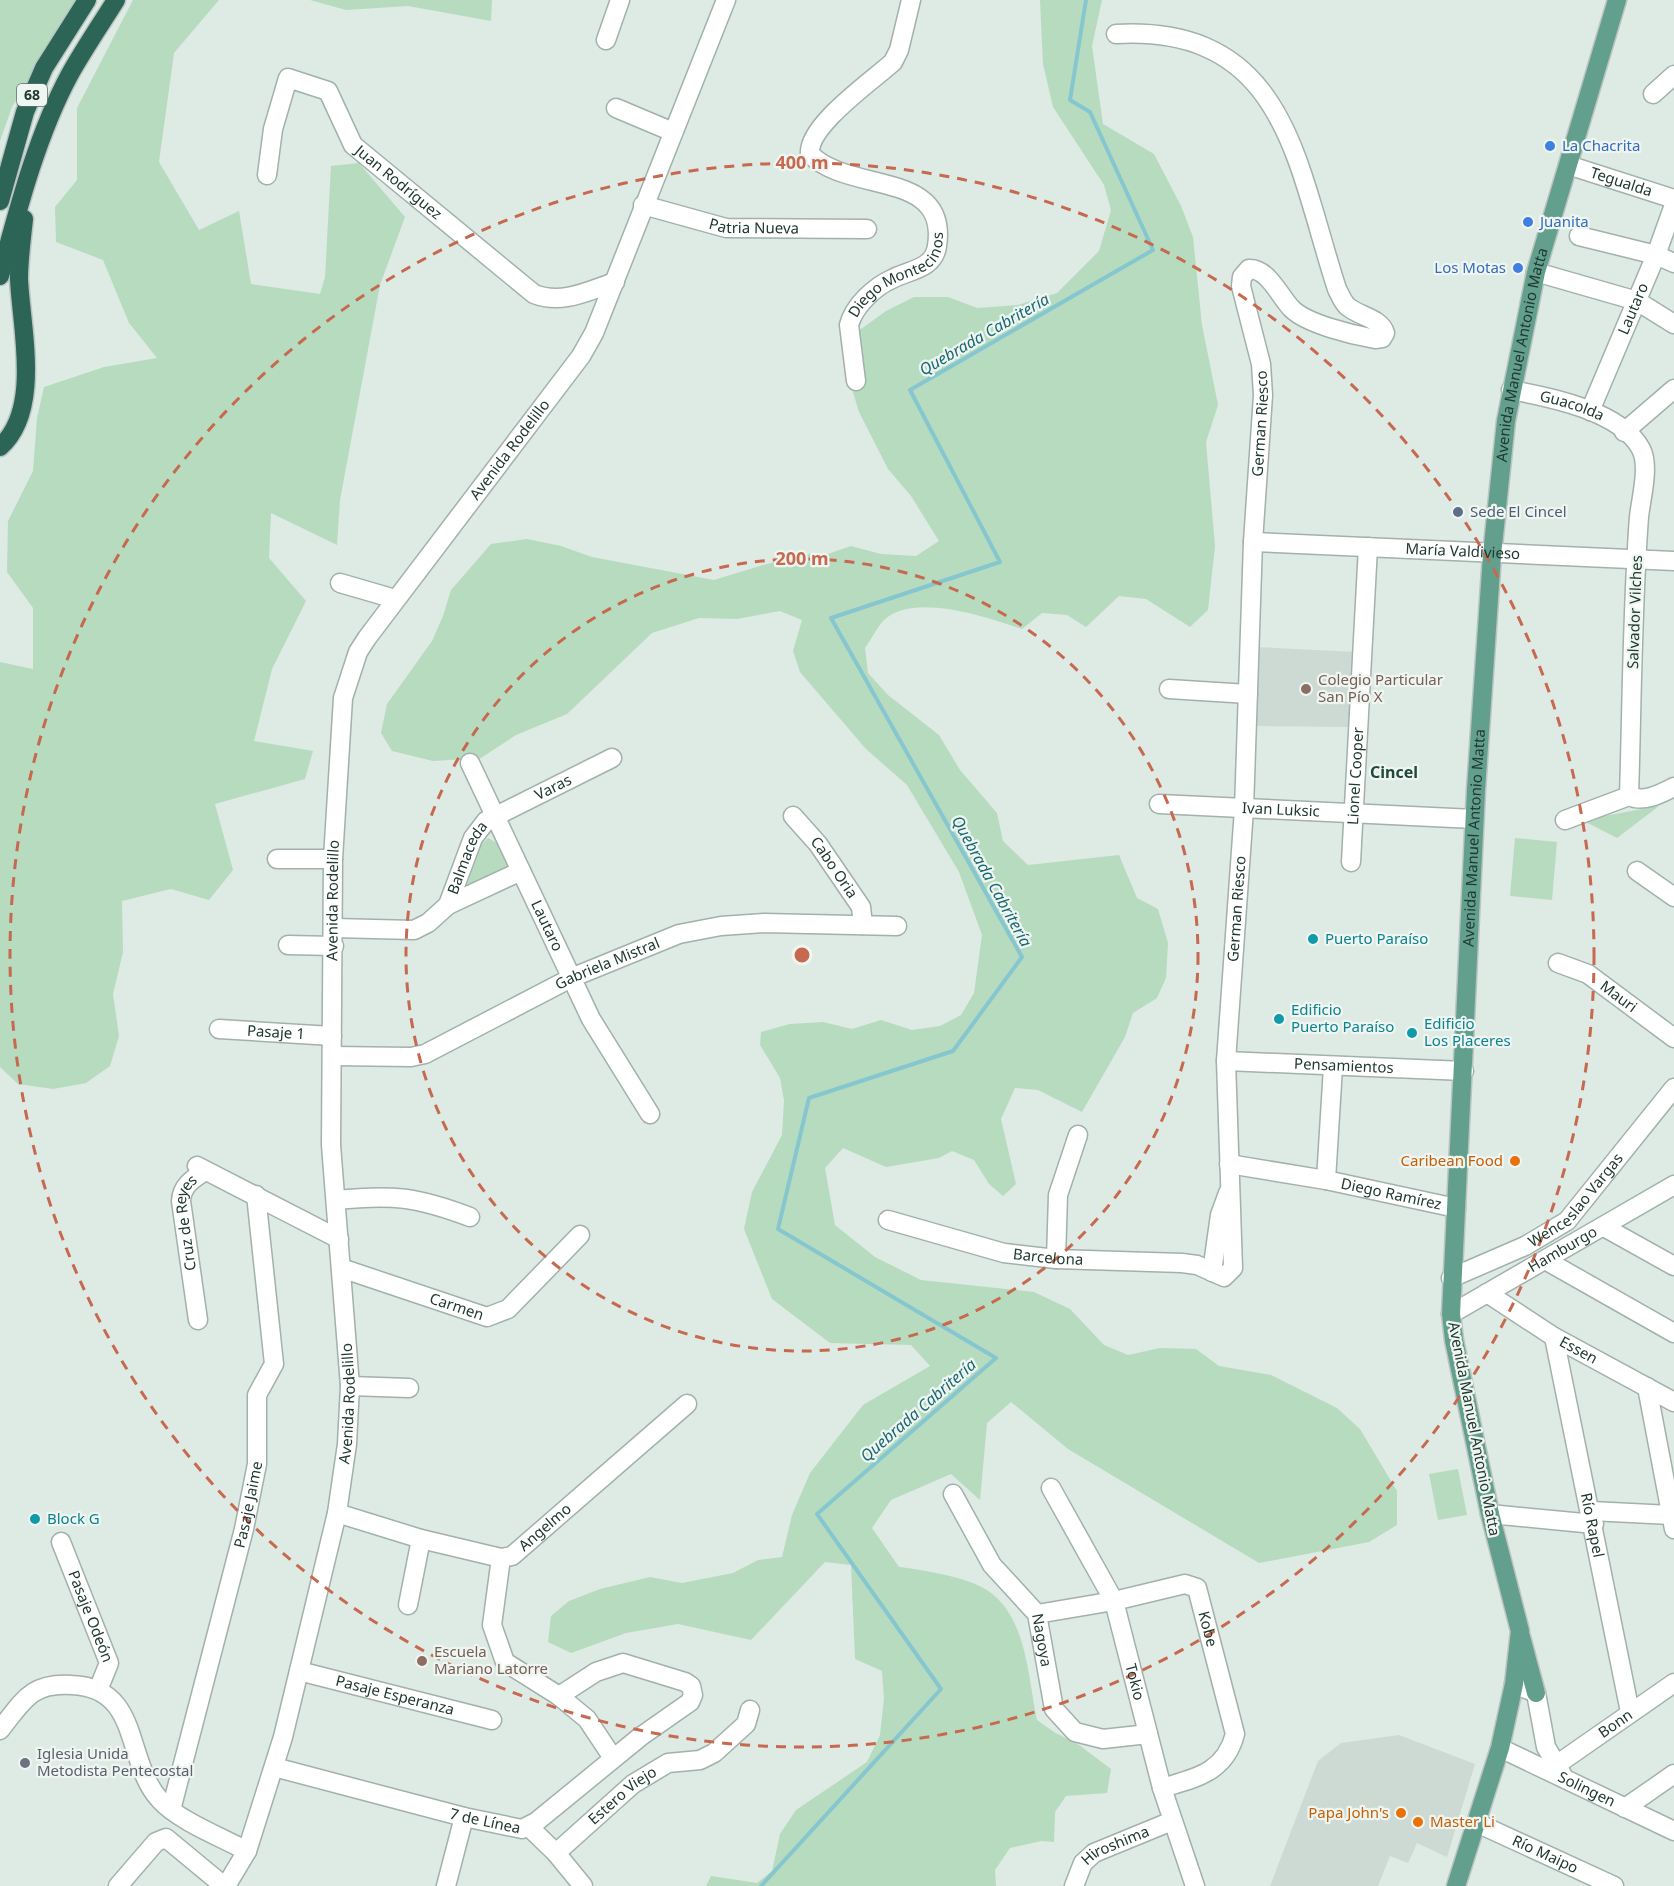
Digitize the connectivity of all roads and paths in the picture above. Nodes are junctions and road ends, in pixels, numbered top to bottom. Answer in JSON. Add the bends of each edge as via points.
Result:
{"nodes":[{"id":1,"x":87,"y":0,"type":"edge"},
{"id":2,"x":116,"y":0,"type":"edge"},
{"id":3,"x":620,"y":0,"type":"edge"},
{"id":4,"x":726,"y":0,"type":"edge"},
{"id":5,"x":911,"y":0,"type":"edge"},
{"id":6,"x":1617,"y":0,"type":"edge"},
{"id":7,"x":1116,"y":34,"type":"dead end"},
{"id":8,"x":606,"y":40,"type":"dead end"},
{"id":9,"x":1674,"y":75,"type":"edge"},
{"id":10,"x":1653,"y":94,"type":"dead end"},
{"id":11,"x":616,"y":108,"type":"dead end"},
{"id":12,"x":673,"y":132,"type":"junction"},
{"id":13,"x":36,"y":157,"type":"junction"},
{"id":14,"x":1568,"y":165,"type":"junction"},
{"id":15,"x":267,"y":175,"type":"dead end"},
{"id":16,"x":1674,"y":199,"type":"edge"},
{"id":17,"x":0,"y":201,"type":"edge"},
{"id":18,"x":643,"y":205,"type":"junction"},
{"id":19,"x":1674,"y":205,"type":"edge"},
{"id":20,"x":867,"y":229,"type":"dead end"},
{"id":21,"x":1579,"y":236,"type":"dead end"},
{"id":22,"x":1656,"y":255,"type":"junction"},
{"id":23,"x":1674,"y":263,"type":"edge"},
{"id":24,"x":1536,"y":272,"type":"junction"},
{"id":25,"x":0,"y":276,"type":"edge"},
{"id":26,"x":615,"y":282,"type":"junction"},
{"id":27,"x":1637,"y":301,"type":"junction"},
{"id":28,"x":1674,"y":324,"type":"edge"},
{"id":29,"x":856,"y":381,"type":"dead end"},
{"id":30,"x":1510,"y":390,"type":"junction"},
{"id":31,"x":1674,"y":390,"type":"edge"},
{"id":32,"x":1590,"y":411,"type":"junction"},
{"id":33,"x":1626,"y":434,"type":"junction"},
{"id":34,"x":0,"y":447,"type":"edge"},
{"id":35,"x":1253,"y":542,"type":"junction"},
{"id":36,"x":1368,"y":547,"type":"junction"},
{"id":37,"x":1492,"y":555,"type":"junction"},
{"id":38,"x":1636,"y":561,"type":"junction"},
{"id":39,"x":1674,"y":561,"type":"edge"},
{"id":40,"x":340,"y":584,"type":"dead end"},
{"id":41,"x":395,"y":599,"type":"junction"},
{"id":42,"x":1168,"y":689,"type":"dead end"},
{"id":43,"x":1248,"y":694,"type":"junction"},
{"id":44,"x":612,"y":758,"type":"dead end"},
{"id":45,"x":470,"y":763,"type":"dead end"},
{"id":46,"x":1674,"y":787,"type":"edge"},
{"id":47,"x":1629,"y":796,"type":"junction"},
{"id":48,"x":1159,"y":804,"type":"dead end"},
{"id":49,"x":1244,"y":809,"type":"junction"},
{"id":50,"x":1354,"y":813,"type":"junction"},
{"id":51,"x":495,"y":816,"type":"junction"},
{"id":52,"x":793,"y":816,"type":"dead end"},
{"id":53,"x":1474,"y":819,"type":"junction"},
{"id":54,"x":1565,"y":820,"type":"dead end"},
{"id":55,"x":277,"y":859,"type":"dead end"},
{"id":56,"x":333,"y":859,"type":"junction"},
{"id":57,"x":1351,"y":862,"type":"dead end"},
{"id":58,"x":521,"y":871,"type":"junction"},
{"id":59,"x":1637,"y":871,"type":"dead end"},
{"id":60,"x":1674,"y":897,"type":"edge"},
{"id":61,"x":448,"y":905,"type":"junction"},
{"id":62,"x":862,"y":925,"type":"junction"},
{"id":63,"x":897,"y":926,"type":"dead end"},
{"id":64,"x":334,"y":937,"type":"junction"},
{"id":65,"x":288,"y":945,"type":"dead end"},
{"id":66,"x":1558,"y":963,"type":"dead end"},
{"id":67,"x":572,"y":978,"type":"junction"},
{"id":68,"x":219,"y":1029,"type":"dead end"},
{"id":69,"x":332,"y":1036,"type":"junction"},
{"id":70,"x":1674,"y":1038,"type":"edge"},
{"id":71,"x":332,"y":1056,"type":"junction"},
{"id":72,"x":1226,"y":1061,"type":"junction"},
{"id":73,"x":1333,"y":1066,"type":"junction"},
{"id":74,"x":1464,"y":1071,"type":"junction"},
{"id":75,"x":1674,"y":1088,"type":"edge"},
{"id":76,"x":650,"y":1114,"type":"dead end"},
{"id":77,"x":1078,"y":1135,"type":"dead end"},
{"id":78,"x":1228,"y":1164,"type":"junction"},
{"id":79,"x":1326,"y":1180,"type":"junction"},
{"id":80,"x":1671,"y":1191,"type":"edge"},
{"id":81,"x":256,"y":1195,"type":"junction"},
{"id":82,"x":336,"y":1200,"type":"junction"},
{"id":83,"x":1456,"y":1208,"type":"junction"},
{"id":84,"x":470,"y":1216,"type":"dead end"},
{"id":85,"x":888,"y":1220,"type":"dead end"},
{"id":86,"x":1604,"y":1227,"type":"junction"},
{"id":87,"x":580,"y":1235,"type":"dead end"},
{"id":88,"x":339,"y":1239,"type":"junction"},
{"id":89,"x":1056,"y":1259,"type":"junction"},
{"id":90,"x":1547,"y":1261,"type":"junction"},
{"id":91,"x":1674,"y":1266,"type":"edge"},
{"id":92,"x":341,"y":1268,"type":"junction"},
{"id":93,"x":1212,"y":1272,"type":"joint"},
{"id":94,"x":1451,"y":1278,"type":"junction"},
{"id":95,"x":1487,"y":1293,"type":"junction"},
{"id":96,"x":1451,"y":1314,"type":"junction"},
{"id":97,"x":198,"y":1320,"type":"dead end"},
{"id":98,"x":1674,"y":1333,"type":"edge"},
{"id":99,"x":1554,"y":1337,"type":"junction"},
{"id":100,"x":350,"y":1386,"type":"junction"},
{"id":101,"x":1647,"y":1387,"type":"junction"},
{"id":102,"x":410,"y":1388,"type":"dead end"},
{"id":103,"x":1674,"y":1402,"type":"edge"},
{"id":104,"x":687,"y":1404,"type":"dead end"},
{"id":105,"x":1051,"y":1488,"type":"dead end"},
{"id":106,"x":953,"y":1494,"type":"dead end"},
{"id":107,"x":337,"y":1513,"type":"junction"},
{"id":108,"x":1490,"y":1514,"type":"junction"},
{"id":109,"x":1592,"y":1517,"type":"junction"},
{"id":110,"x":1673,"y":1522,"type":"edge"},
{"id":111,"x":421,"y":1539,"type":"junction"},
{"id":112,"x":61,"y":1542,"type":"dead end"},
{"id":113,"x":501,"y":1558,"type":"junction"},
{"id":114,"x":1114,"y":1601,"type":"junction"},
{"id":115,"x":408,"y":1605,"type":"dead end"},
{"id":116,"x":1037,"y":1614,"type":"junction"},
{"id":117,"x":1520,"y":1631,"type":"junction"},
{"id":118,"x":299,"y":1671,"type":"junction"},
{"id":119,"x":1674,"y":1683,"type":"edge"},
{"id":120,"x":1514,"y":1684,"type":"junction"},
{"id":121,"x":98,"y":1690,"type":"junction"},
{"id":122,"x":1536,"y":1693,"type":"junction"},
{"id":123,"x":559,"y":1696,"type":"junction"},
{"id":124,"x":750,"y":1710,"type":"dead end"},
{"id":125,"x":1630,"y":1712,"type":"junction"},
{"id":126,"x":492,"y":1720,"type":"dead end"},
{"id":127,"x":0,"y":1730,"type":"edge"},
{"id":128,"x":1148,"y":1734,"type":"junction"},
{"id":129,"x":1546,"y":1747,"type":"junction"},
{"id":130,"x":1500,"y":1748,"type":"junction"},
{"id":131,"x":613,"y":1758,"type":"junction"},
{"id":132,"x":1525,"y":1759,"type":"junction"},
{"id":133,"x":274,"y":1767,"type":"junction"},
{"id":134,"x":1557,"y":1771,"type":"junction"},
{"id":135,"x":1674,"y":1774,"type":"edge"},
{"id":136,"x":1162,"y":1788,"type":"junction"},
{"id":137,"x":1625,"y":1808,"type":"junction"},
{"id":138,"x":171,"y":1810,"type":"junction"},
{"id":139,"x":464,"y":1817,"type":"junction"},
{"id":140,"x":1172,"y":1821,"type":"junction"},
{"id":141,"x":1477,"y":1823,"type":"junction"},
{"id":142,"x":529,"y":1827,"type":"junction"},
{"id":143,"x":1674,"y":1831,"type":"edge"},
{"id":144,"x":247,"y":1851,"type":"junction"},
{"id":145,"x":556,"y":1853,"type":"junction"},
{"id":146,"x":118,"y":1886,"type":"edge"},
{"id":147,"x":225,"y":1886,"type":"edge"},
{"id":148,"x":446,"y":1886,"type":"edge"},
{"id":149,"x":582,"y":1886,"type":"edge"},
{"id":150,"x":1074,"y":1886,"type":"edge"},
{"id":151,"x":1195,"y":1886,"type":"edge"},
{"id":152,"x":1456,"y":1886,"type":"edge"},
{"id":153,"x":1614,"y":1886,"type":"edge"}],
"edges":[{"from":1,"to":17,"type":"highway","number":"68","via":[[44,68],[25,112]]},
{"from":2,"to":13,"type":"highway","number":"68","via":[[70,75]]},
{"from":3,"to":8,"type":"street"},
{"from":4,"to":12,"type":"street","name":"Avenida Rodelillo"},
{"from":5,"to":29,"type":"street","name":"Diego Montecinos","via":[[893,62],[823,125],[809,147],[810,154],[830,168],[917,195],[931,205],[939,224],[937,249],[931,260],[881,285],[851,317]]},
{"from":6,"to":14,"type":"main road","name":"Avenida Manuel Antonio Matta"},
{"from":7,"to":35,"type":"street","name":"German Riesco","via":[[1178,39],[1206,46],[1234,61],[1251,77],[1294,146],[1337,289],[1346,305],[1383,327],[1385,333],[1375,339],[1305,318],[1293,310],[1263,274],[1253,269],[1245,272],[1240,286],[1263,380]]},
{"from":9,"to":10,"type":"street"},
{"from":11,"to":12,"type":"street"},
{"from":12,"to":18,"type":"street","name":"Avenida Rodelillo"},
{"from":13,"to":25,"type":"highway","number":"68"},
{"from":13,"to":34,"type":"highway","via":[[27,199],[19,278],[27,366],[13,432]]},
{"from":14,"to":16,"type":"street","name":"Tegualda"},
{"from":14,"to":24,"type":"main road","name":"Avenida Manuel Antonio Matta"},
{"from":15,"to":26,"type":"street","name":"Juan Rodríguez","via":[[273,129],[288,78],[328,91],[353,145],[534,294],[562,298]]},
{"from":18,"to":20,"type":"street","name":"Patria Nueva","via":[[726,228]]},
{"from":18,"to":26,"type":"street","name":"Avenida Rodelillo"},
{"from":19,"to":22,"type":"street","name":"Lautaro"},
{"from":21,"to":22,"type":"street"},
{"from":22,"to":23,"type":"street"},
{"from":22,"to":27,"type":"street","name":"Lautaro"},
{"from":24,"to":27,"type":"street"},
{"from":24,"to":30,"type":"main road","name":"Avenida Manuel Antonio Matta"},
{"from":26,"to":41,"type":"street","name":"Avenida Rodelillo","via":[[581,356]]},
{"from":27,"to":28,"type":"street"},
{"from":27,"to":32,"type":"street","name":"Lautaro"},
{"from":30,"to":32,"type":"street","name":"Guacolda"},
{"from":30,"to":37,"type":"main road","name":"Avenida Manuel Antonio Matta"},
{"from":31,"to":33,"type":"street"},
{"from":32,"to":33,"type":"street","name":"Guacolda"},
{"from":33,"to":38,"type":"street","name":"Salvador Vilches","via":[[1634,439],[1644,457]]},
{"from":35,"to":36,"type":"street","name":"María Valdivieso"},
{"from":35,"to":43,"type":"street","name":"German Riesco"},
{"from":36,"to":37,"type":"street","name":"María Valdivieso"},
{"from":36,"to":50,"type":"street","name":"Lionel Cooper"},
{"from":37,"to":38,"type":"street","name":"María Valdivieso"},
{"from":37,"to":53,"type":"main road","name":"Avenida Manuel Antonio Matta"},
{"from":38,"to":39,"type":"street","name":"María Valdivieso"},
{"from":38,"to":47,"type":"street","name":"Salvador Vilches"},
{"from":40,"to":41,"type":"street"},
{"from":41,"to":56,"type":"street","name":"Avenida Rodelillo","via":[[358,652],[344,698]]},
{"from":42,"to":43,"type":"street"},
{"from":43,"to":49,"type":"street","name":"German Riesco"},
{"from":44,"to":51,"type":"street","name":"Varas"},
{"from":45,"to":51,"type":"street","name":"Lautaro"},
{"from":46,"to":47,"type":"street","via":[[1644,799]]},
{"from":47,"to":54,"type":"street"},
{"from":48,"to":49,"type":"street","name":"Ivan Luksic"},
{"from":49,"to":50,"type":"street","name":"Ivan Luksic"},
{"from":49,"to":72,"type":"street","name":"German Riesco"},
{"from":50,"to":53,"type":"street","name":"Ivan Luksic"},
{"from":50,"to":57,"type":"street","name":"Lionel Cooper"},
{"from":51,"to":58,"type":"street","name":"Lautaro"},
{"from":51,"to":61,"type":"street","name":"Balmaceda","via":[[473,838]]},
{"from":52,"to":62,"type":"street","name":"Cabo Oria","via":[[818,844],[861,907]]},
{"from":53,"to":74,"type":"main road","name":"Avenida Manuel Antonio Matta"},
{"from":55,"to":56,"type":"street"},
{"from":56,"to":64,"type":"street","name":"Avenida Rodelillo"},
{"from":58,"to":61,"type":"street","name":"Balmaceda"},
{"from":58,"to":67,"type":"street","name":"Lautaro"},
{"from":59,"to":60,"type":"street"},
{"from":61,"to":64,"type":"street","name":"Balmaceda","via":[[414,930]]},
{"from":62,"to":63,"type":"street","name":"Gabriela Mistral"},
{"from":62,"to":67,"type":"street","name":"Gabriela Mistral","via":[[721,926],[679,934]]},
{"from":64,"to":65,"type":"street","name":"Balmaceda"},
{"from":64,"to":69,"type":"street","name":"Avenida Rodelillo"},
{"from":66,"to":70,"type":"street","name":"Mauri","via":[[1588,974]]},
{"from":67,"to":71,"type":"street","name":"Gabriela Mistral","via":[[424,1054]]},
{"from":67,"to":76,"type":"street","name":"Lautaro","via":[[599,1033]]},
{"from":68,"to":69,"type":"street","name":"Pasaje 1"},
{"from":69,"to":71,"type":"street","name":"Avenida Rodelillo"},
{"from":71,"to":82,"type":"street","name":"Avenida Rodelillo","via":[[331,1145]]},
{"from":72,"to":73,"type":"street","name":"Pensamientos"},
{"from":72,"to":78,"type":"street","name":"German Riesco"},
{"from":73,"to":74,"type":"street","name":"Pensamientos"},
{"from":73,"to":79,"type":"street","name":"Diego Ramírez"},
{"from":74,"to":83,"type":"main road","name":"Avenida Manuel Antonio Matta"},
{"from":75,"to":94,"type":"street","name":"Wenceslao Vargas","via":[[1568,1221],[1525,1246]]},
{"from":77,"to":89,"type":"street","via":[[1058,1196]]},
{"from":78,"to":79,"type":"street","name":"Diego Ramírez"},
{"from":78,"to":93,"type":"street","name":"German Riesco","via":[[1233,1268],[1224,1277]]},
{"from":79,"to":83,"type":"street","name":"Diego Ramírez"},
{"from":80,"to":86,"type":"street","name":"Hamburgo"},
{"from":81,"to":88,"type":"street"},
{"from":81,"to":97,"type":"street","name":"Cruz de Reyes","via":[[200,1168],[182,1191]]},
{"from":81,"to":138,"type":"street","name":"Pasaje Jaime","via":[[274,1364],[257,1395],[257,1464],[246,1518]]},
{"from":82,"to":84,"type":"street","via":[[381,1196],[428,1201]]},
{"from":82,"to":88,"type":"street","name":"Avenida Rodelillo"},
{"from":83,"to":94,"type":"main road","name":"Avenida Manuel Antonio Matta"},
{"from":85,"to":89,"type":"street","name":"Barcelona","via":[[1004,1253]]},
{"from":86,"to":90,"type":"street","name":"Hamburgo"},
{"from":86,"to":91,"type":"street"},
{"from":87,"to":92,"type":"street","name":"Carmen","via":[[508,1309],[487,1317]]},
{"from":88,"to":92,"type":"street","name":"Avenida Rodelillo"},
{"from":89,"to":93,"type":"street","name":"Barcelona","via":[[1182,1263]]},
{"from":90,"to":95,"type":"street","name":"Hamburgo"},
{"from":90,"to":98,"type":"street"},
{"from":92,"to":100,"type":"street","name":"Avenida Rodelillo"},
{"from":94,"to":96,"type":"main road","name":"Avenida Manuel Antonio Matta"},
{"from":95,"to":96,"type":"street","name":"Hamburgo"},
{"from":95,"to":99,"type":"street","name":"Essen"},
{"from":96,"to":108,"type":"main road","name":"Avenida Manuel Antonio Matta"},
{"from":99,"to":101,"type":"street","name":"Essen"},
{"from":99,"to":109,"type":"street","name":"Río Rapel"},
{"from":100,"to":102,"type":"street"},
{"from":100,"to":107,"type":"street","name":"Avenida Rodelillo"},
{"from":101,"to":103,"type":"street","name":"Essen"},
{"from":101,"to":110,"type":"street"},
{"from":104,"to":113,"type":"street","name":"Angelmo","via":[[523,1548]]},
{"from":105,"to":114,"type":"street","name":"Tokio"},
{"from":106,"to":116,"type":"street","name":"Nagoya","via":[[992,1565]]},
{"from":107,"to":111,"type":"street","name":"Angelmo"},
{"from":107,"to":118,"type":"street","name":"Avenida Rodelillo"},
{"from":108,"to":109,"type":"street"},
{"from":108,"to":117,"type":"main road","name":"Avenida Manuel Antonio Matta"},
{"from":109,"to":110,"type":"street"},
{"from":109,"to":125,"type":"street","name":"Río Rapel"},
{"from":111,"to":113,"type":"street","name":"Angelmo"},
{"from":111,"to":115,"type":"street"},
{"from":112,"to":121,"type":"street","name":"Pasaje Odeón","via":[[109,1663]]},
{"from":113,"to":123,"type":"street","via":[[492,1625],[501,1655],[512,1668]]},
{"from":114,"to":116,"type":"street","name":"Kobe"},
{"from":114,"to":128,"type":"street","name":"Tokio"},
{"from":114,"to":136,"type":"street","name":"Kobe","via":[[1195,1585],[1235,1726],[1234,1740],[1212,1771]]},
{"from":116,"to":128,"type":"street","name":"Nagoya","via":[[1054,1709],[1075,1732],[1103,1738]]},
{"from":117,"to":120,"type":"main road","name":"Avenida Manuel Antonio Matta"},
{"from":117,"to":122,"type":"main road"},
{"from":118,"to":126,"type":"street","name":"Pasaje Esperanza"},
{"from":118,"to":133,"type":"street","name":"Avenida Rodelillo"},
{"from":119,"to":125,"type":"street","name":"Bonn"},
{"from":120,"to":122,"type":"street"},
{"from":120,"to":130,"type":"main road","name":"Avenida Manuel Antonio Matta"},
{"from":121,"to":127,"type":"street","via":[[67,1684],[42,1687],[16,1706]]},
{"from":121,"to":138,"type":"street","via":[[123,1713],[149,1781],[159,1800]]},
{"from":122,"to":129,"type":"street"},
{"from":123,"to":131,"type":"street","via":[[587,1719]]},
{"from":123,"to":131,"type":"street","name":"7 de Línea","via":[[596,1672],[623,1663],[691,1686],[693,1699]]},
{"from":124,"to":145,"type":"street","name":"Estero Viejo","via":[[746,1724],[714,1753],[700,1760],[668,1763],[633,1784]]},
{"from":125,"to":134,"type":"street","name":"Bonn"},
{"from":128,"to":136,"type":"street","name":"Tokio"},
{"from":129,"to":132,"type":"street","via":[[1537,1756]]},
{"from":129,"to":134,"type":"street"},
{"from":130,"to":132,"type":"street","name":"Solingen"},
{"from":130,"to":141,"type":"main road","name":"Avenida Manuel Antonio Matta"},
{"from":131,"to":142,"type":"street","name":"7 de Línea"},
{"from":132,"to":134,"type":"street","name":"Solingen"},
{"from":133,"to":139,"type":"street","name":"7 de Línea"},
{"from":133,"to":144,"type":"street","name":"Avenida Rodelillo"},
{"from":134,"to":137,"type":"street","name":"Solingen"},
{"from":135,"to":137,"type":"street"},
{"from":136,"to":140,"type":"street","name":"Tokio"},
{"from":137,"to":143,"type":"street","name":"Solingen"},
{"from":138,"to":144,"type":"street"},
{"from":139,"to":142,"type":"street","name":"7 de Línea","via":[[522,1829]]},
{"from":139,"to":148,"type":"street"},
{"from":140,"to":150,"type":"street","name":"Hiroshima","via":[[1094,1853],[1083,1863]]},
{"from":140,"to":151,"type":"street","name":"Tokio"},
{"from":141,"to":152,"type":"main road","name":"Avenida Manuel Antonio Matta"},
{"from":141,"to":153,"type":"street","name":"Río Maipo"},
{"from":142,"to":145,"type":"street"},
{"from":144,"to":147,"type":"street","name":"Avenida Rodelillo"},
{"from":145,"to":149,"type":"street"},
{"from":146,"to":147,"type":"street","via":[[156,1842],[166,1838]]}]}
